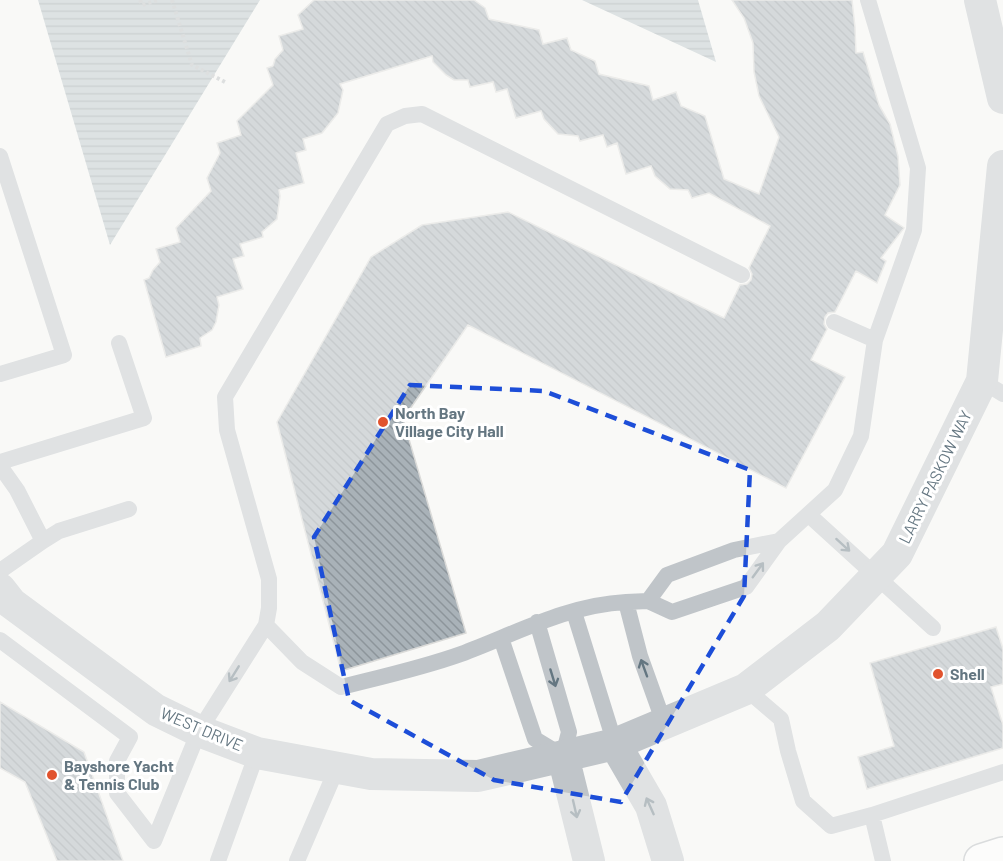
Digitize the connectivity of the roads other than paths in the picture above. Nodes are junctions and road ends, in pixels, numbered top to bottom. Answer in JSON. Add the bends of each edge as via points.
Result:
{"nodes":[{"id":1,"x":868,"y":0,"type":"edge"},
{"id":2,"x":980,"y":0,"type":"edge"},
{"id":3,"x":1003,"y":98,"type":"edge"},
{"id":4,"x":0,"y":156,"type":"edge"},
{"id":5,"x":1003,"y":166,"type":"edge"},
{"id":6,"x":742,"y":275,"type":"dead end"},
{"id":7,"x":834,"y":322,"type":"dead end"},
{"id":8,"x":875,"y":340,"type":"junction"},
{"id":9,"x":119,"y":344,"type":"dead end"},
{"id":10,"x":0,"y":374,"type":"edge"},
{"id":11,"x":993,"y":387,"type":"edge"},
{"id":12,"x":0,"y":464,"type":"edge"},
{"id":13,"x":129,"y":509,"type":"dead end"},
{"id":14,"x":809,"y":514,"type":"junction"},
{"id":15,"x":43,"y":541,"type":"junction"},
{"id":16,"x":779,"y":541,"type":"junction"},
{"id":17,"x":0,"y":572,"type":"edge"},
{"id":18,"x":876,"y":576,"type":"junction"},
{"id":19,"x":0,"y":589,"type":"edge"},
{"id":20,"x":648,"y":601,"type":"junction"},
{"id":21,"x":627,"y":602,"type":"junction"},
{"id":22,"x":574,"y":612,"type":"junction"},
{"id":23,"x":537,"y":622,"type":"junction"},
{"id":24,"x":266,"y":625,"type":"junction"},
{"id":25,"x":933,"y":628,"type":"dead end"},
{"id":26,"x":501,"y":638,"type":"junction"},
{"id":27,"x":0,"y":640,"type":"edge"},
{"id":28,"x":746,"y":689,"type":"junction"},
{"id":29,"x":664,"y":723,"type":"junction"},
{"id":30,"x":199,"y":731,"type":"junction"},
{"id":31,"x":615,"y":744,"type":"junction"},
{"id":32,"x":257,"y":753,"type":"junction"},
{"id":33,"x":563,"y":756,"type":"junction"},
{"id":34,"x":337,"y":768,"type":"junction"},
{"id":35,"x":1003,"y":772,"type":"edge"},
{"id":36,"x":371,"y":774,"type":"joint"},
{"id":37,"x":872,"y":815,"type":"junction"},
{"id":38,"x":1003,"y":854,"type":"edge"},
{"id":39,"x":218,"y":861,"type":"edge"},
{"id":40,"x":297,"y":861,"type":"edge"},
{"id":41,"x":589,"y":861,"type":"edge"},
{"id":42,"x":668,"y":861,"type":"edge"},
{"id":43,"x":883,"y":861,"type":"edge"},
{"id":44,"x":981,"y":861,"type":"edge"}],
"edges":[{"from":1,"to":8,"type":"lane","via":[[918,168],[914,230]]},
{"from":2,"to":3,"type":"street"},
{"from":4,"to":10,"type":"lane","via":[[64,355]]},
{"from":5,"to":11,"type":"street","name":"LARRY PASKOW WAY"},
{"from":6,"to":24,"type":"lane","via":[[422,114],[387,124],[225,397],[226,430],[269,579]]},
{"from":7,"to":8,"type":"lane"},
{"from":8,"to":14,"type":"lane","via":[[861,436],[836,490]]},
{"from":9,"to":12,"type":"lane","via":[[144,418]]},
{"from":11,"to":18,"type":"street","name":"LARRY PASKOW WAY","via":[[897,554]]},
{"from":12,"to":15,"type":"lane"},
{"from":13,"to":15,"type":"lane","via":[[59,531]]},
{"from":14,"to":16,"type":"lane"},
{"from":14,"to":18,"type":"lane","one_way":true},
{"from":15,"to":17,"type":"lane"},
{"from":16,"to":20,"type":"lane","via":[[734,550],[667,575]]},
{"from":20,"to":16,"type":"lane","one_way":true,"via":[[672,612],[746,587]]},
{"from":18,"to":25,"type":"lane"},
{"from":18,"to":28,"type":"street","name":"LARRY PASKOW WAY","via":[[828,626]]},
{"from":19,"to":30,"type":"street","name":"WEST DRIVE","via":[[11,603],[156,710]]},
{"from":20,"to":21,"type":"lane"},
{"from":21,"to":22,"type":"lane"},
{"from":29,"to":21,"type":"lane","one_way":true,"via":[[640,656]]},
{"from":22,"to":23,"type":"lane"},
{"from":22,"to":31,"type":"lane"},
{"from":23,"to":26,"type":"lane"},
{"from":23,"to":33,"type":"lane","one_way":true,"via":[[569,732]]},
{"from":24,"to":26,"type":"lane","via":[[302,662],[341,687],[458,655]]},
{"from":24,"to":30,"type":"lane","one_way":true},
{"from":26,"to":33,"type":"lane","via":[[535,739]]},
{"from":27,"to":30,"type":"lane","via":[[130,737],[117,761],[117,793],[154,841]]},
{"from":28,"to":29,"type":"street","name":"LARRY PASKOW WAY"},
{"from":28,"to":37,"type":"lane","via":[[781,719],[803,801],[831,826]]},
{"from":29,"to":31,"type":"street","name":"LARRY PASKOW WAY"},
{"from":30,"to":32,"type":"street","name":"WEST DRIVE"},
{"from":31,"to":33,"type":"street","name":"LARRY PASKOW WAY"},
{"from":42,"to":31,"type":"street","one_way":true,"via":[[651,806]]},
{"from":32,"to":34,"type":"street","name":"WEST DRIVE"},
{"from":32,"to":39,"type":"lane"},
{"from":33,"to":36,"type":"street","name":"LARRY PASKOW WAY","via":[[478,776]]},
{"from":33,"to":41,"type":"street","one_way":true},
{"from":34,"to":36,"type":"street","name":"WEST DRIVE"},
{"from":34,"to":40,"type":"lane"},
{"from":35,"to":37,"type":"lane"},
{"from":37,"to":43,"type":"lane"},
{"from":38,"to":44,"type":"main road"}]}
